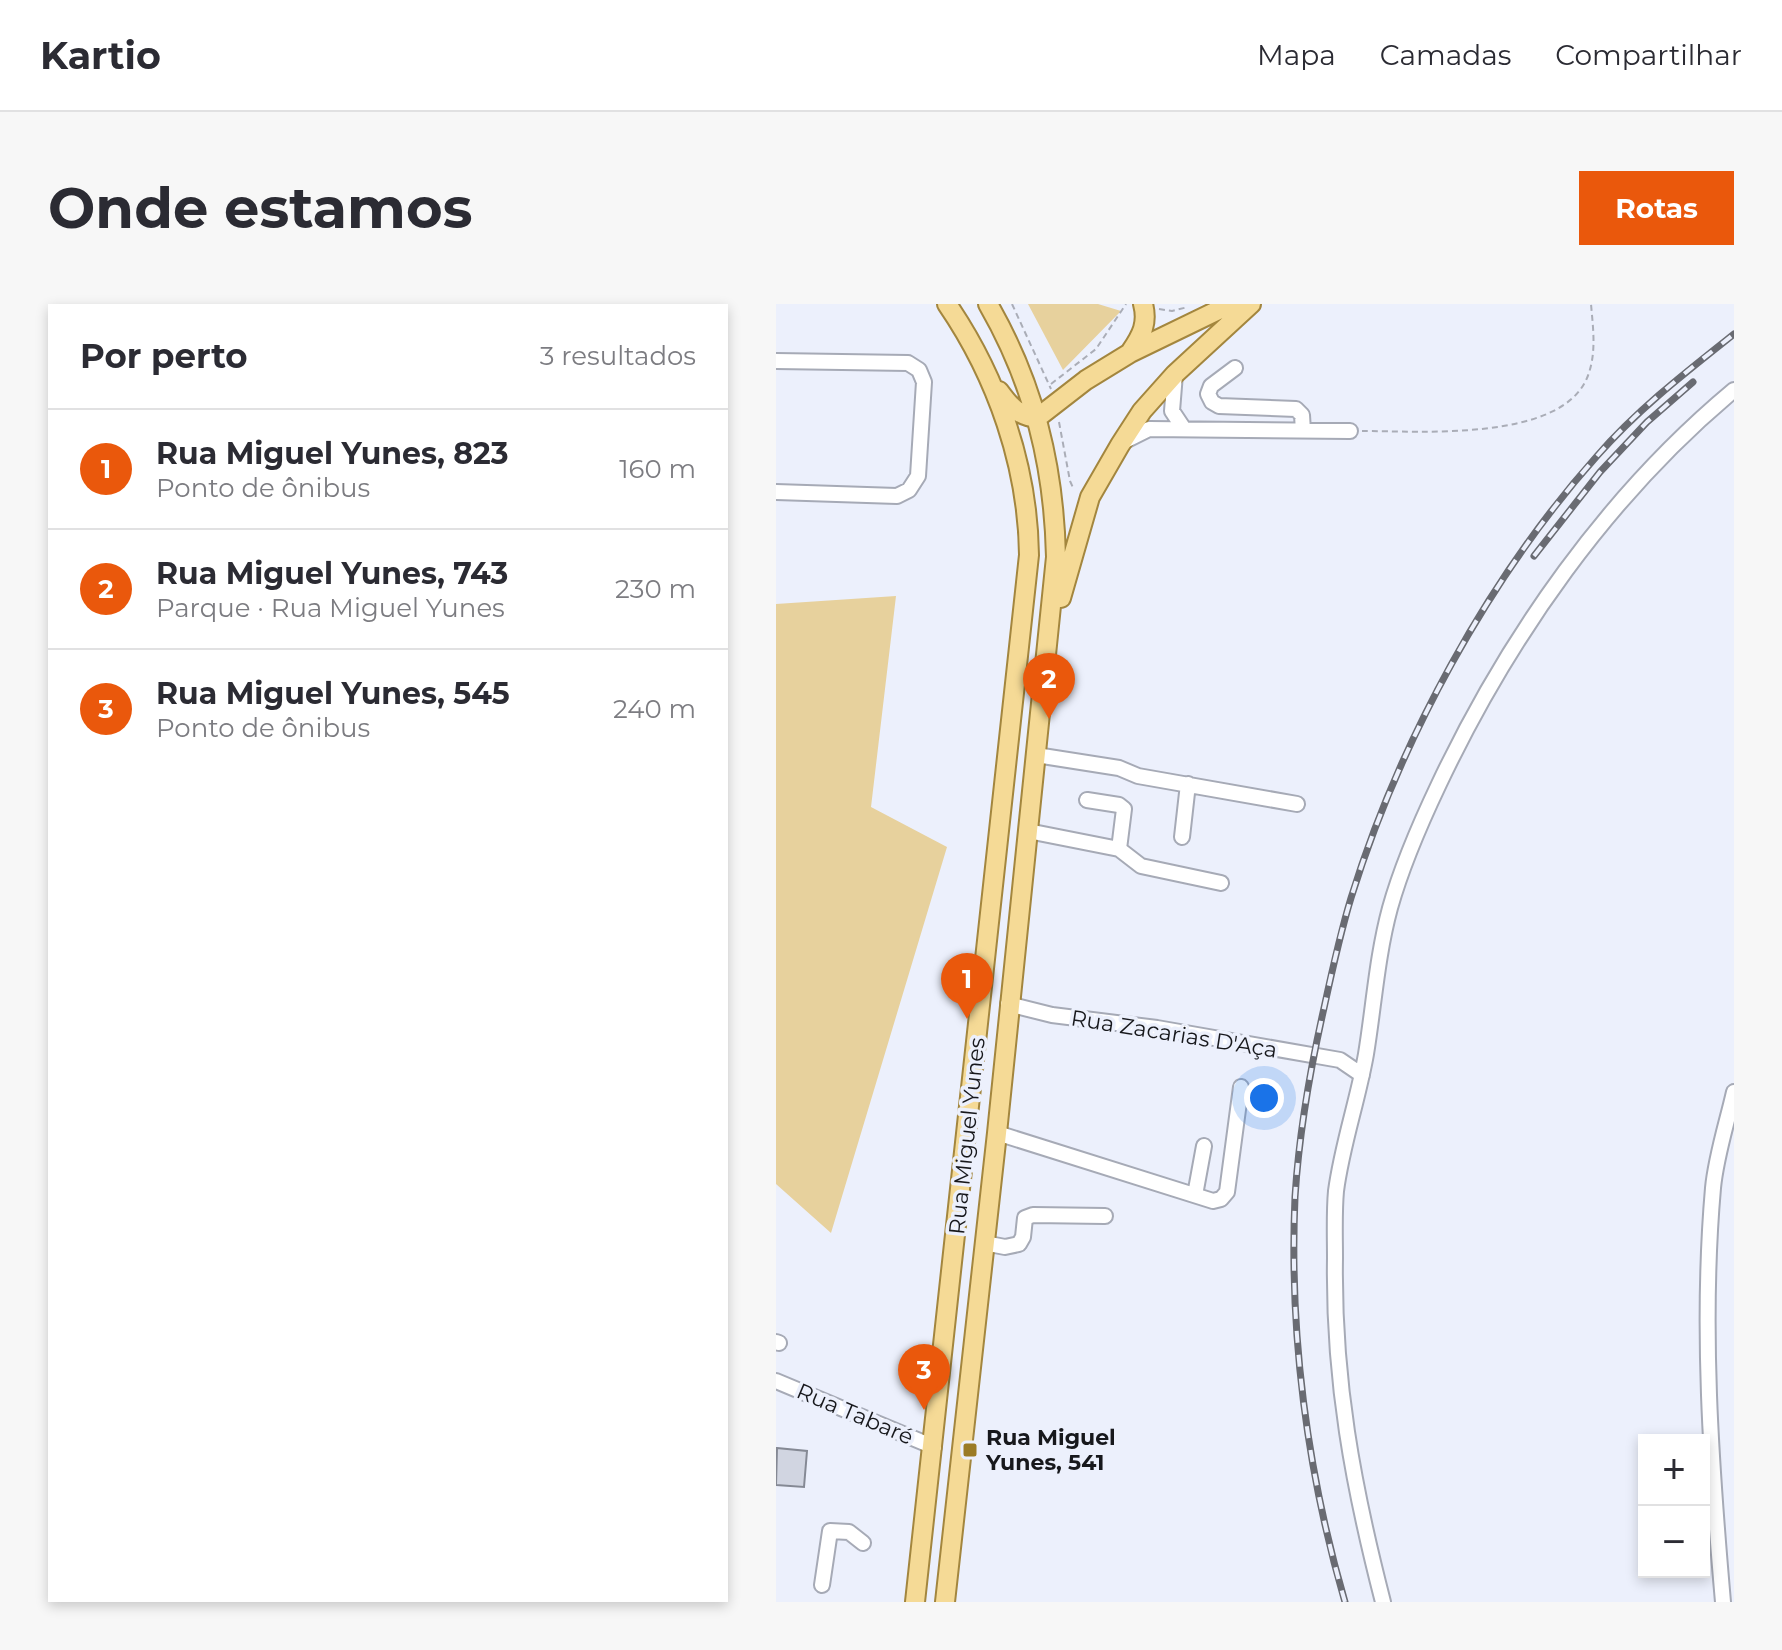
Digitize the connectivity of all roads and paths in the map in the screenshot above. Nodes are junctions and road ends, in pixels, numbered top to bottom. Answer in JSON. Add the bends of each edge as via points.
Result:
{"nodes":[{"id":1,"x":988,"y":304,"type":"edge"},
{"id":2,"x":1012,"y":304,"type":"edge"},
{"id":3,"x":1126,"y":304,"type":"edge"},
{"id":4,"x":1231,"y":304,"type":"edge"},
{"id":5,"x":1251,"y":304,"type":"edge"},
{"id":6,"x":1591,"y":304,"type":"edge"},
{"id":7,"x":1150,"y":306,"type":"edge"},
{"id":8,"x":953,"y":307,"type":"edge"},
{"id":9,"x":1186,"y":307,"type":"dead end"},
{"id":10,"x":1130,"y":353,"type":"junction"},
{"id":11,"x":776,"y":361,"type":"edge"},
{"id":12,"x":1235,"y":368,"type":"dead end"},
{"id":13,"x":1175,"y":374,"type":"junction"},
{"id":14,"x":991,"y":382,"type":"junction"},
{"id":15,"x":1734,"y":390,"type":"edge"},
{"id":16,"x":1037,"y":418,"type":"junction"},
{"id":17,"x":1058,"y":418,"type":"dead end"},
{"id":18,"x":1184,"y":429,"type":"junction"},
{"id":19,"x":1303,"y":431,"type":"junction"},
{"id":20,"x":1353,"y":431,"type":"joint"},
{"id":21,"x":1120,"y":445,"type":"junction"},
{"id":22,"x":1075,"y":491,"type":"dead end"},
{"id":23,"x":776,"y":492,"type":"edge"},
{"id":24,"x":1048,"y":651,"type":"junction"},
{"id":25,"x":1036,"y":755,"type":"junction"},
{"id":26,"x":1188,"y":784,"type":"junction"},
{"id":27,"x":1087,"y":800,"type":"dead end"},
{"id":28,"x":1297,"y":804,"type":"dead end"},
{"id":29,"x":1028,"y":831,"type":"junction"},
{"id":30,"x":1182,"y":837,"type":"dead end"},
{"id":31,"x":1119,"y":849,"type":"junction"},
{"id":32,"x":1221,"y":883,"type":"dead end"},
{"id":33,"x":986,"y":961,"type":"junction"},
{"id":34,"x":1008,"y":1004,"type":"junction"},
{"id":35,"x":1366,"y":1050,"type":"junction"},
{"id":36,"x":975,"y":1054,"type":"junction"},
{"id":37,"x":1340,"y":1060,"type":"junction"},
{"id":38,"x":1362,"y":1075,"type":"junction"},
{"id":39,"x":1241,"y":1087,"type":"dead end"},
{"id":40,"x":1734,"y":1092,"type":"edge"},
{"id":41,"x":999,"y":1109,"type":"junction"},
{"id":42,"x":997,"y":1133,"type":"junction"},
{"id":43,"x":1204,"y":1146,"type":"dead end"},
{"id":44,"x":1195,"y":1195,"type":"junction"},
{"id":45,"x":1105,"y":1216,"type":"dead end"},
{"id":46,"x":984,"y":1243,"type":"junction"},
{"id":47,"x":776,"y":1381,"type":"edge"},
{"id":48,"x":934,"y":1447,"type":"junction"},
{"id":49,"x":863,"y":1543,"type":"dead end"},
{"id":50,"x":822,"y":1585,"type":"dead end"},
{"id":51,"x":915,"y":1602,"type":"edge"},
{"id":52,"x":945,"y":1602,"type":"edge"},
{"id":53,"x":1383,"y":1602,"type":"edge"},
{"id":54,"x":1723,"y":1602,"type":"edge"}],
"edges":[{"from":1,"to":16,"type":"main road","name":"Rua Miguel Yunes","via":[[1020,367]]},
{"from":2,"to":3,"type":"path","via":[[1050,385],[1096,349]]},
{"from":4,"to":10,"type":"main road"},
{"from":5,"to":13,"type":"main road"},
{"from":6,"to":20,"type":"path","via":[[1593,361],[1586,380],[1549,413],[1487,429]]},
{"from":7,"to":9,"type":"path","via":[[1172,311]]},
{"from":7,"to":10,"type":"main road"},
{"from":8,"to":14,"type":"main road","name":"Rua Miguel Yunes"},
{"from":10,"to":16,"type":"main road"},
{"from":11,"to":23,"type":"street","via":[[908,363],[924,382],[918,476],[909,490],[897,496]]},
{"from":12,"to":19,"type":"street","via":[[1211,386],[1212,402],[1296,409]]},
{"from":13,"to":18,"type":"street","via":[[1172,411]]},
{"from":13,"to":21,"type":"main road"},
{"from":14,"to":16,"type":"main road","via":[[1017,412]]},
{"from":14,"to":33,"type":"main road","name":"Rua Miguel Yunes","via":[[1013,445],[1029,555]]},
{"from":15,"to":35,"type":"street","via":[[1639,480],[1567,569],[1486,693],[1416,834],[1390,906]]},
{"from":16,"to":24,"type":"main road","name":"Rua Miguel Yunes","via":[[1055,519]]},
{"from":17,"to":22,"type":"path"},
{"from":18,"to":19,"type":"street"},
{"from":18,"to":21,"type":"street","via":[[1149,429]]},
{"from":19,"to":20,"type":"street"},
{"from":21,"to":24,"type":"main road","via":[[1086,508]]},
{"from":24,"to":25,"type":"main road","name":"Rua Miguel Yunes"},
{"from":25,"to":26,"type":"street"},
{"from":25,"to":29,"type":"main road","name":"Rua Miguel Yunes"},
{"from":26,"to":28,"type":"street"},
{"from":26,"to":30,"type":"street"},
{"from":27,"to":31,"type":"street","via":[[1124,809]]},
{"from":29,"to":31,"type":"street"},
{"from":29,"to":34,"type":"main road","name":"Rua Miguel Yunes"},
{"from":31,"to":32,"type":"street","via":[[1141,866]]},
{"from":33,"to":34,"type":"main road","via":[[992,992]]},
{"from":33,"to":36,"type":"main road","name":"Rua Miguel Yunes"},
{"from":34,"to":37,"type":"street","name":"Rua Zacarias D'Aça"},
{"from":34,"to":41,"type":"main road","name":"Rua Miguel Yunes"},
{"from":35,"to":37,"type":"street"},
{"from":35,"to":38,"type":"street"},
{"from":36,"to":41,"type":"main road","via":[[989,1064],[992,1100]]},
{"from":36,"to":48,"type":"main road","name":"Rua Miguel Yunes"},
{"from":37,"to":38,"type":"street"},
{"from":38,"to":53,"type":"street","via":[[1336,1194],[1334,1315],[1353,1479]]},
{"from":39,"to":44,"type":"street","via":[[1227,1192],[1213,1201]]},
{"from":40,"to":54,"type":"street","via":[[1713,1185],[1709,1301],[1712,1478]]},
{"from":41,"to":42,"type":"main road","name":"Rua Miguel Yunes"},
{"from":42,"to":44,"type":"street"},
{"from":42,"to":46,"type":"main road","name":"Rua Miguel Yunes"},
{"from":43,"to":44,"type":"street"},
{"from":45,"to":46,"type":"street","via":[[1033,1215],[1025,1218],[1019,1244]]},
{"from":46,"to":52,"type":"main road","name":"Rua Miguel Yunes"},
{"from":47,"to":48,"type":"street","name":"Rua Tabaré"},
{"from":48,"to":51,"type":"main road","name":"Rua Miguel Yunes"},
{"from":49,"to":50,"type":"street","via":[[849,1532],[830,1531]]}]}
